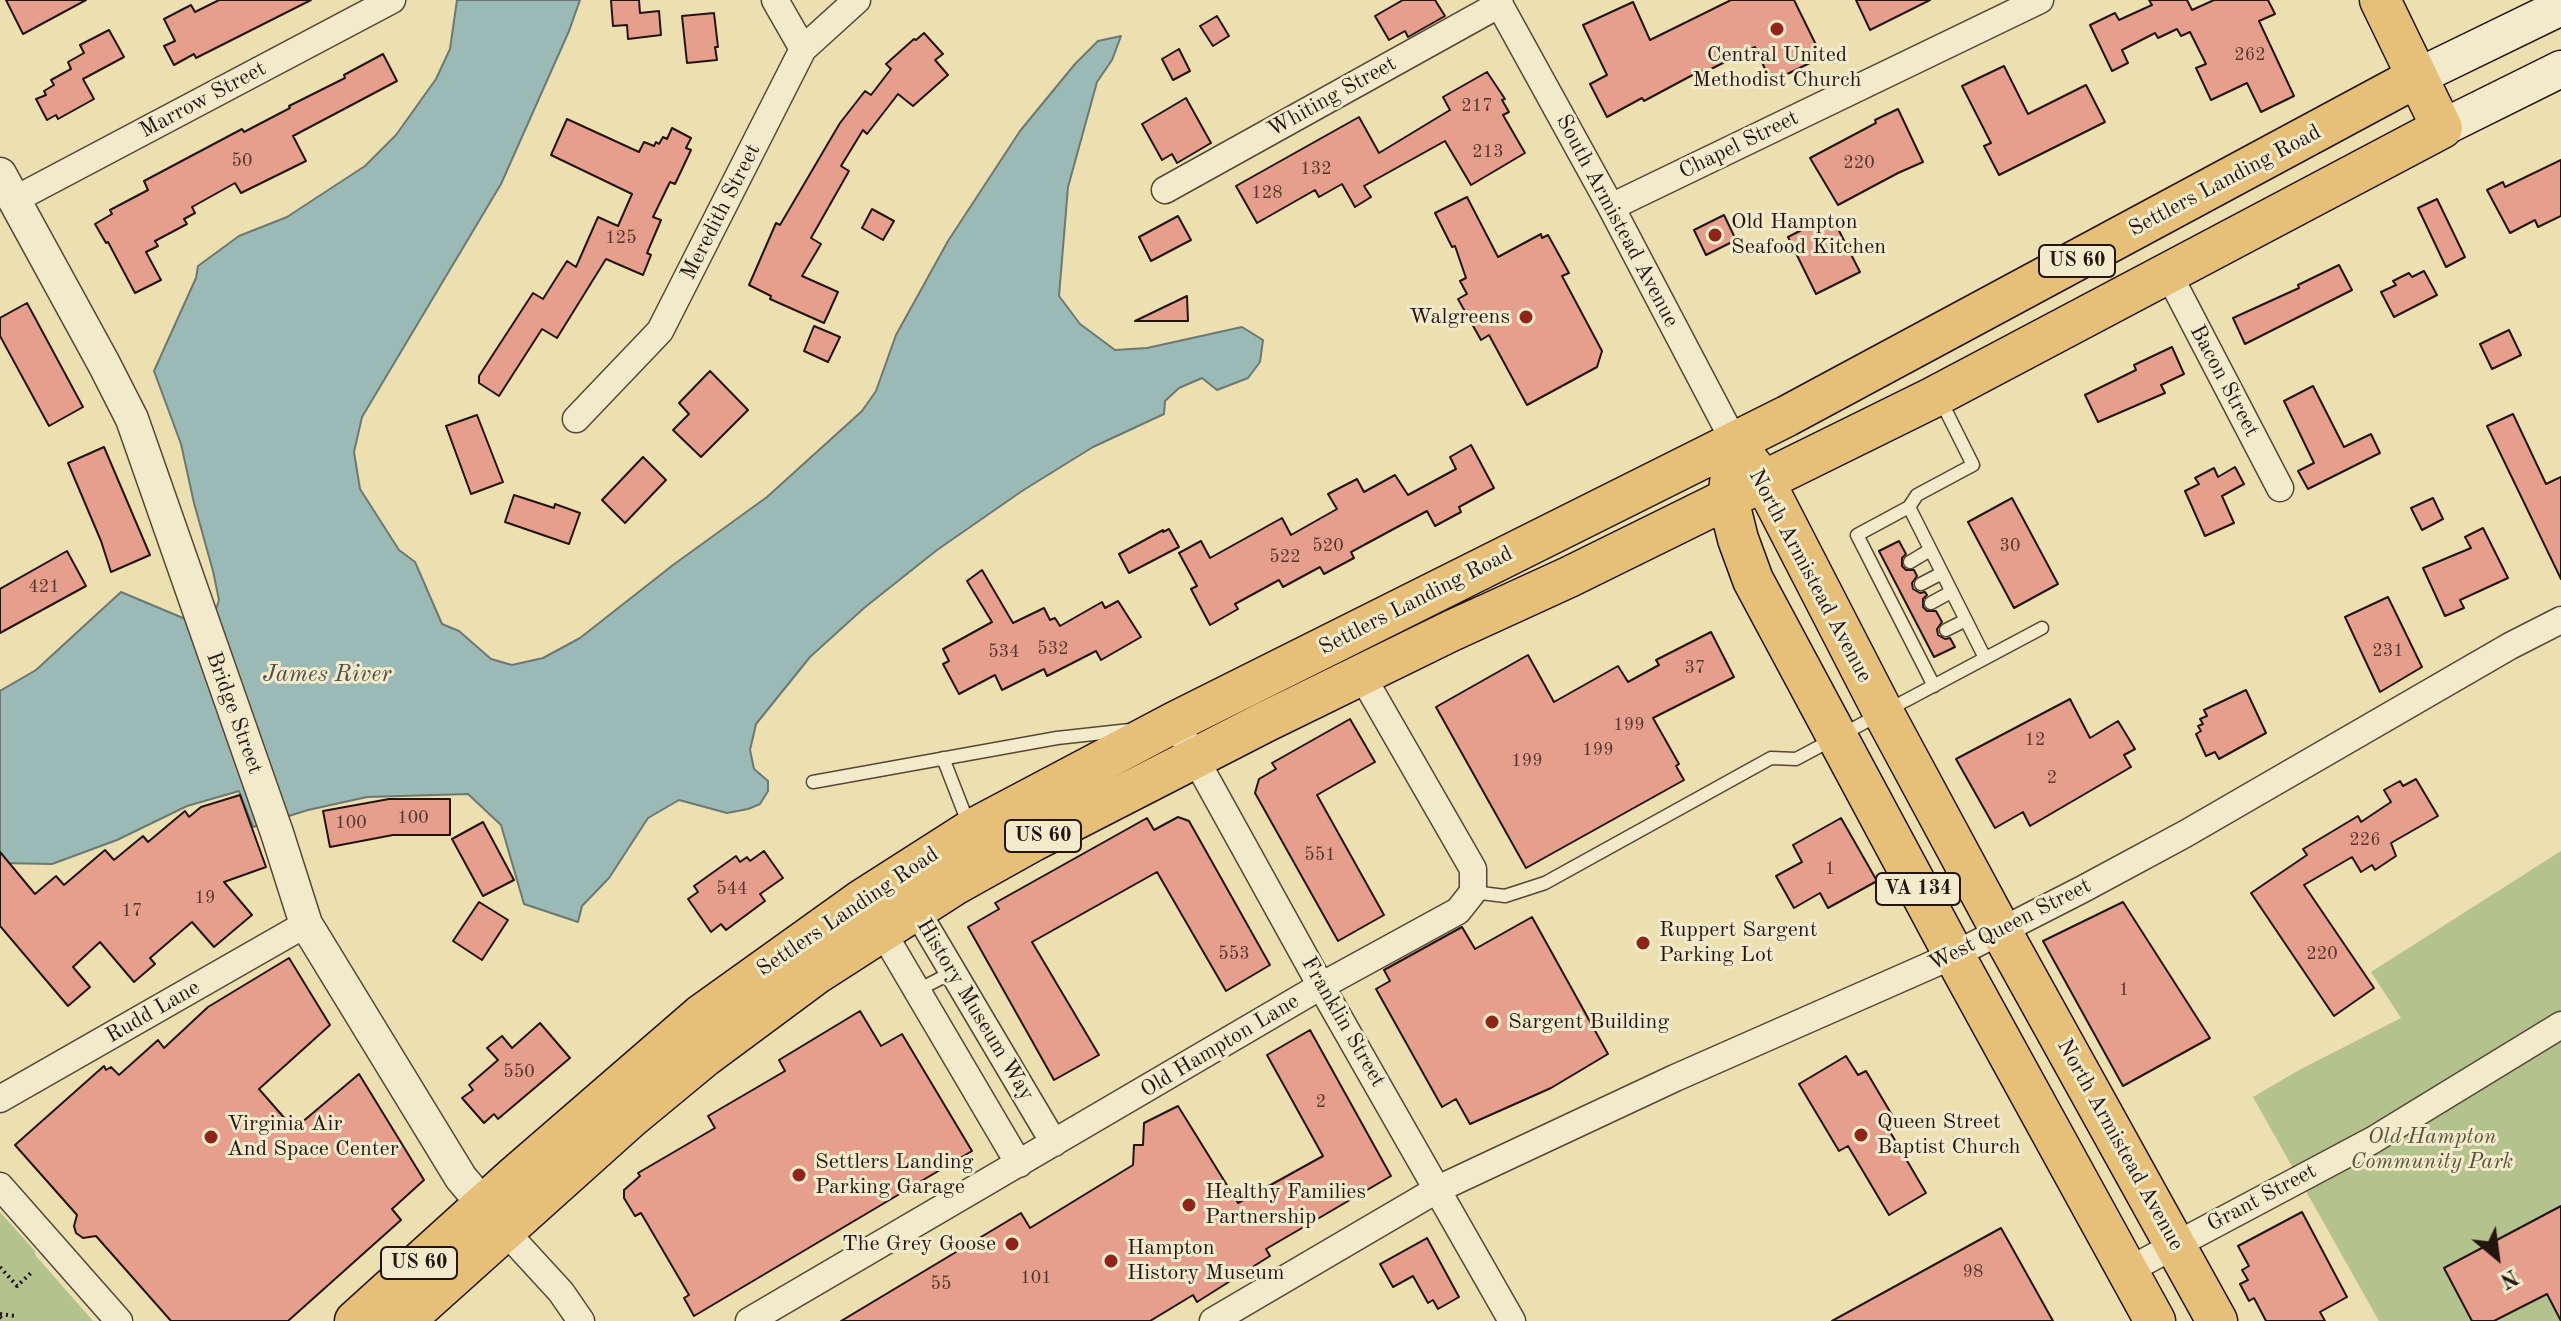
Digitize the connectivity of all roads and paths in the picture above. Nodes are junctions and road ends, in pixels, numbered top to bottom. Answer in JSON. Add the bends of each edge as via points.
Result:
{"nodes":[{"id":1,"x":392,"y":0,"type":"edge"},
{"id":2,"x":775,"y":0,"type":"edge"},
{"id":3,"x":857,"y":0,"type":"edge"},
{"id":4,"x":2040,"y":0,"type":"edge"},
{"id":5,"x":2380,"y":0,"type":"edge"},
{"id":6,"x":1499,"y":2,"type":"edge"},
{"id":7,"x":2561,"y":7,"type":"edge"},
{"id":8,"x":803,"y":49,"type":"junction"},
{"id":9,"x":2561,"y":69,"type":"edge"},
{"id":10,"x":2417,"y":77,"type":"junction"},
{"id":11,"x":2442,"y":128,"type":"junction"},
{"id":12,"x":7,"y":187,"type":"edge"},
{"id":13,"x":1165,"y":190,"type":"dead end"},
{"id":14,"x":1611,"y":207,"type":"junction"},
{"id":15,"x":2168,"y":273,"type":"junction"},
{"id":16,"x":1938,"y":395,"type":"junction"},
{"id":17,"x":576,"y":419,"type":"dead end"},
{"id":18,"x":1735,"y":443,"type":"junction"},
{"id":19,"x":1764,"y":481,"type":"junction"},
{"id":20,"x":2280,"y":488,"type":"dead end"},
{"id":21,"x":1728,"y":499,"type":"junction"},
{"id":22,"x":1909,"y":507,"type":"junction"},
{"id":23,"x":1930,"y":550,"type":"junction"},
{"id":24,"x":1910,"y":562,"type":"dead end"},
{"id":25,"x":1942,"y":573,"type":"junction"},
{"id":26,"x":1921,"y":584,"type":"dead end"},
{"id":27,"x":1951,"y":592,"type":"junction"},
{"id":28,"x":1931,"y":603,"type":"dead end"},
{"id":29,"x":1966,"y":620,"type":"junction"},
{"id":30,"x":2561,"y":620,"type":"edge"},
{"id":31,"x":2042,"y":628,"type":"dead end"},
{"id":32,"x":1946,"y":630,"type":"dead end"},
{"id":33,"x":1985,"y":658,"type":"junction"},
{"id":34,"x":1361,"y":674,"type":"junction"},
{"id":35,"x":1934,"y":686,"type":"junction"},
{"id":36,"x":1883,"y":712,"type":"junction"},
{"id":37,"x":1170,"y":724,"type":"junction"},
{"id":38,"x":1836,"y":737,"type":"junction"},
{"id":39,"x":943,"y":758,"type":"junction"},
{"id":40,"x":1195,"y":758,"type":"junction"},
{"id":41,"x":813,"y":782,"type":"dead end"},
{"id":42,"x":971,"y":830,"type":"junction"},
{"id":43,"x":1473,"y":892,"type":"junction"},
{"id":44,"x":906,"y":893,"type":"junction"},
{"id":45,"x":872,"y":915,"type":"junction"},
{"id":46,"x":306,"y":924,"type":"junction"},
{"id":47,"x":2001,"y":931,"type":"junction"},
{"id":48,"x":1954,"y":955,"type":"junction"},
{"id":49,"x":953,"y":972,"type":"junction"},
{"id":50,"x":1321,"y":986,"type":"junction"},
{"id":51,"x":916,"y":991,"type":"junction"},
{"id":52,"x":2561,"y":1025,"type":"edge"},
{"id":53,"x":0,"y":1099,"type":"edge"},
{"id":54,"x":1054,"y":1143,"type":"junction"},
{"id":55,"x":1019,"y":1164,"type":"junction"},
{"id":56,"x":0,"y":1186,"type":"edge"},
{"id":57,"x":1438,"y":1189,"type":"junction"},
{"id":58,"x":494,"y":1218,"type":"junction"},
{"id":59,"x":2175,"y":1244,"type":"junction"},
{"id":60,"x":0,"y":1267,"type":"edge"},
{"id":61,"x":33,"y":1271,"type":"dead end"},
{"id":62,"x":2127,"y":1271,"type":"junction"},
{"id":63,"x":16,"y":1316,"type":"dead end"},
{"id":64,"x":1,"y":1317,"type":"edge"},
{"id":65,"x":119,"y":1321,"type":"edge"},
{"id":66,"x":355,"y":1321,"type":"edge"},
{"id":67,"x":404,"y":1321,"type":"edge"},
{"id":68,"x":581,"y":1321,"type":"edge"},
{"id":69,"x":749,"y":1321,"type":"edge"},
{"id":70,"x":1213,"y":1321,"type":"edge"},
{"id":71,"x":1512,"y":1321,"type":"edge"},
{"id":72,"x":2155,"y":1321,"type":"edge"},
{"id":73,"x":2217,"y":1321,"type":"edge"}],
"edges":[{"from":1,"to":12,"type":"street","name":"Marrow Street"},
{"from":2,"to":8,"type":"street"},
{"from":3,"to":8,"type":"street","name":"Meredith Street"},
{"from":4,"to":14,"type":"street","name":"Chapel Street"},
{"from":5,"to":10,"type":"main road"},
{"from":6,"to":13,"type":"street","name":"Whiting Street"},
{"from":6,"to":14,"type":"street","name":"South Armistead Avenue"},
{"from":7,"to":10,"type":"main road","name":"Settlers Landing Road"},
{"from":8,"to":17,"type":"street","name":"Meredith Street","via":[[660,331]]},
{"from":9,"to":11,"type":"main road","name":"Settlers Landing Road"},
{"from":10,"to":11,"type":"main road"},
{"from":10,"to":18,"type":"main road","name":"Settlers Landing Road","number":"US 60"},
{"from":11,"to":15,"type":"main road","name":"Settlers Landing Road","number":"US 60"},
{"from":12,"to":46,"type":"street","name":"Bridge Street","via":[[132,419]]},
{"from":14,"to":18,"type":"street","name":"South Armistead Avenue"},
{"from":15,"to":16,"type":"main road","name":"Settlers Landing Road","number":"US 60"},
{"from":15,"to":20,"type":"street","name":"Bacon Street"},
{"from":16,"to":19,"type":"main road","name":"Settlers Landing Road","number":"US 60"},
{"from":16,"to":22,"type":"lane","via":[[1973,465],[1917,495]]},
{"from":18,"to":19,"type":"main road","name":"North Armistead Avenue","number":"VA 134"},
{"from":18,"to":21,"type":"main road","name":"North Armistead Avenue","number":"VA 134"},
{"from":18,"to":37,"type":"main road","name":"Settlers Landing Road","number":"US 60"},
{"from":19,"to":21,"type":"main road","name":"Settlers Landing Road","number":"US 60"},
{"from":19,"to":36,"type":"main road","name":"North Armistead Avenue","number":"VA 134"},
{"from":21,"to":34,"type":"main road","name":"Settlers Landing Road","number":"US 60"},
{"from":21,"to":38,"type":"main road","name":"North Armistead Avenue","number":"VA 134","via":[[1753,580]]},
{"from":22,"to":23,"type":"lane"},
{"from":22,"to":35,"type":"lane","via":[[1857,535],[1906,617]]},
{"from":23,"to":24,"type":"lane"},
{"from":23,"to":25,"type":"lane"},
{"from":25,"to":26,"type":"lane"},
{"from":25,"to":27,"type":"lane"},
{"from":27,"to":28,"type":"lane"},
{"from":27,"to":29,"type":"lane"},
{"from":29,"to":32,"type":"lane"},
{"from":29,"to":33,"type":"lane"},
{"from":30,"to":47,"type":"street","name":"West Queen Street","via":[[2185,834]]},
{"from":31,"to":33,"type":"lane"},
{"from":33,"to":35,"type":"lane"},
{"from":34,"to":40,"type":"main road","name":"Settlers Landing Road","number":"US 60"},
{"from":34,"to":43,"type":"street","via":[[1473,869]]},
{"from":35,"to":36,"type":"lane"},
{"from":36,"to":38,"type":"lane"},
{"from":36,"to":47,"type":"main road","name":"North Armistead Avenue","number":"VA 134"},
{"from":37,"to":39,"type":"lane"},
{"from":37,"to":40,"type":"street","name":"Franklin Street"},
{"from":37,"to":42,"type":"main road","name":"Settlers Landing Road","number":"US 60"},
{"from":38,"to":43,"type":"lane","via":[[1796,759],[1771,758],[1545,883],[1505,896]]},
{"from":38,"to":48,"type":"main road","name":"North Armistead Avenue","number":"VA 134"},
{"from":39,"to":41,"type":"lane"},
{"from":39,"to":42,"type":"lane"},
{"from":40,"to":44,"type":"main road","name":"Settlers Landing Road","number":"US 60","via":[[1033,841]]},
{"from":40,"to":50,"type":"street","name":"Franklin Street"},
{"from":42,"to":44,"type":"main road","name":"Settlers Landing Road","number":"US 60"},
{"from":43,"to":50,"type":"street","name":"Old Hampton Lane","via":[[1458,911]]},
{"from":44,"to":45,"type":"main road","name":"Settlers Landing Road","number":"US 60"},
{"from":44,"to":49,"type":"street","name":"History Museum Way"},
{"from":45,"to":51,"type":"street","name":"History Museum Way"},
{"from":45,"to":58,"type":"main road","name":"Settlers Landing Road","number":"US 60","via":[[749,979],[676,1035]]},
{"from":46,"to":53,"type":"street","name":"Rudd Lane"},
{"from":46,"to":58,"type":"street","name":"Bridge Street","via":[[461,1178]]},
{"from":47,"to":48,"type":"street","name":"West Queen Street"},
{"from":47,"to":59,"type":"main road","name":"North Armistead Avenue","number":"VA 134"},
{"from":48,"to":57,"type":"street","name":"West Queen Street"},
{"from":48,"to":62,"type":"main road","name":"North Armistead Avenue","number":"VA 134"},
{"from":49,"to":51,"type":"lane"},
{"from":49,"to":54,"type":"street","name":"History Museum Way"},
{"from":50,"to":54,"type":"street","name":"Old Hampton Lane"},
{"from":50,"to":57,"type":"street","name":"Franklin Street"},
{"from":51,"to":55,"type":"street","name":"History Museum Way"},
{"from":52,"to":59,"type":"street","name":"Grant Street","via":[[2373,1140]]},
{"from":54,"to":55,"type":"street","name":"Old Hampton Lane"},
{"from":55,"to":69,"type":"street","name":"Old Hampton Lane"},
{"from":56,"to":65,"type":"street"},
{"from":57,"to":70,"type":"street","name":"West Queen Street"},
{"from":57,"to":71,"type":"street","name":"Franklin Street"},
{"from":58,"to":66,"type":"main road","name":"Settlers Landing Road","number":"US 60"},
{"from":58,"to":67,"type":"main road","name":"Settlers Landing Road","number":"US 60"},
{"from":58,"to":68,"type":"street"},
{"from":59,"to":62,"type":"street","name":"Grant Street"},
{"from":59,"to":73,"type":"main road","name":"North Armistead Avenue","number":"VA 134"},
{"from":60,"to":61,"type":"path","via":[[17,1286]]},
{"from":62,"to":72,"type":"main road","name":"North Armistead Avenue","number":"VA 134"},
{"from":63,"to":64,"type":"path"}]}
